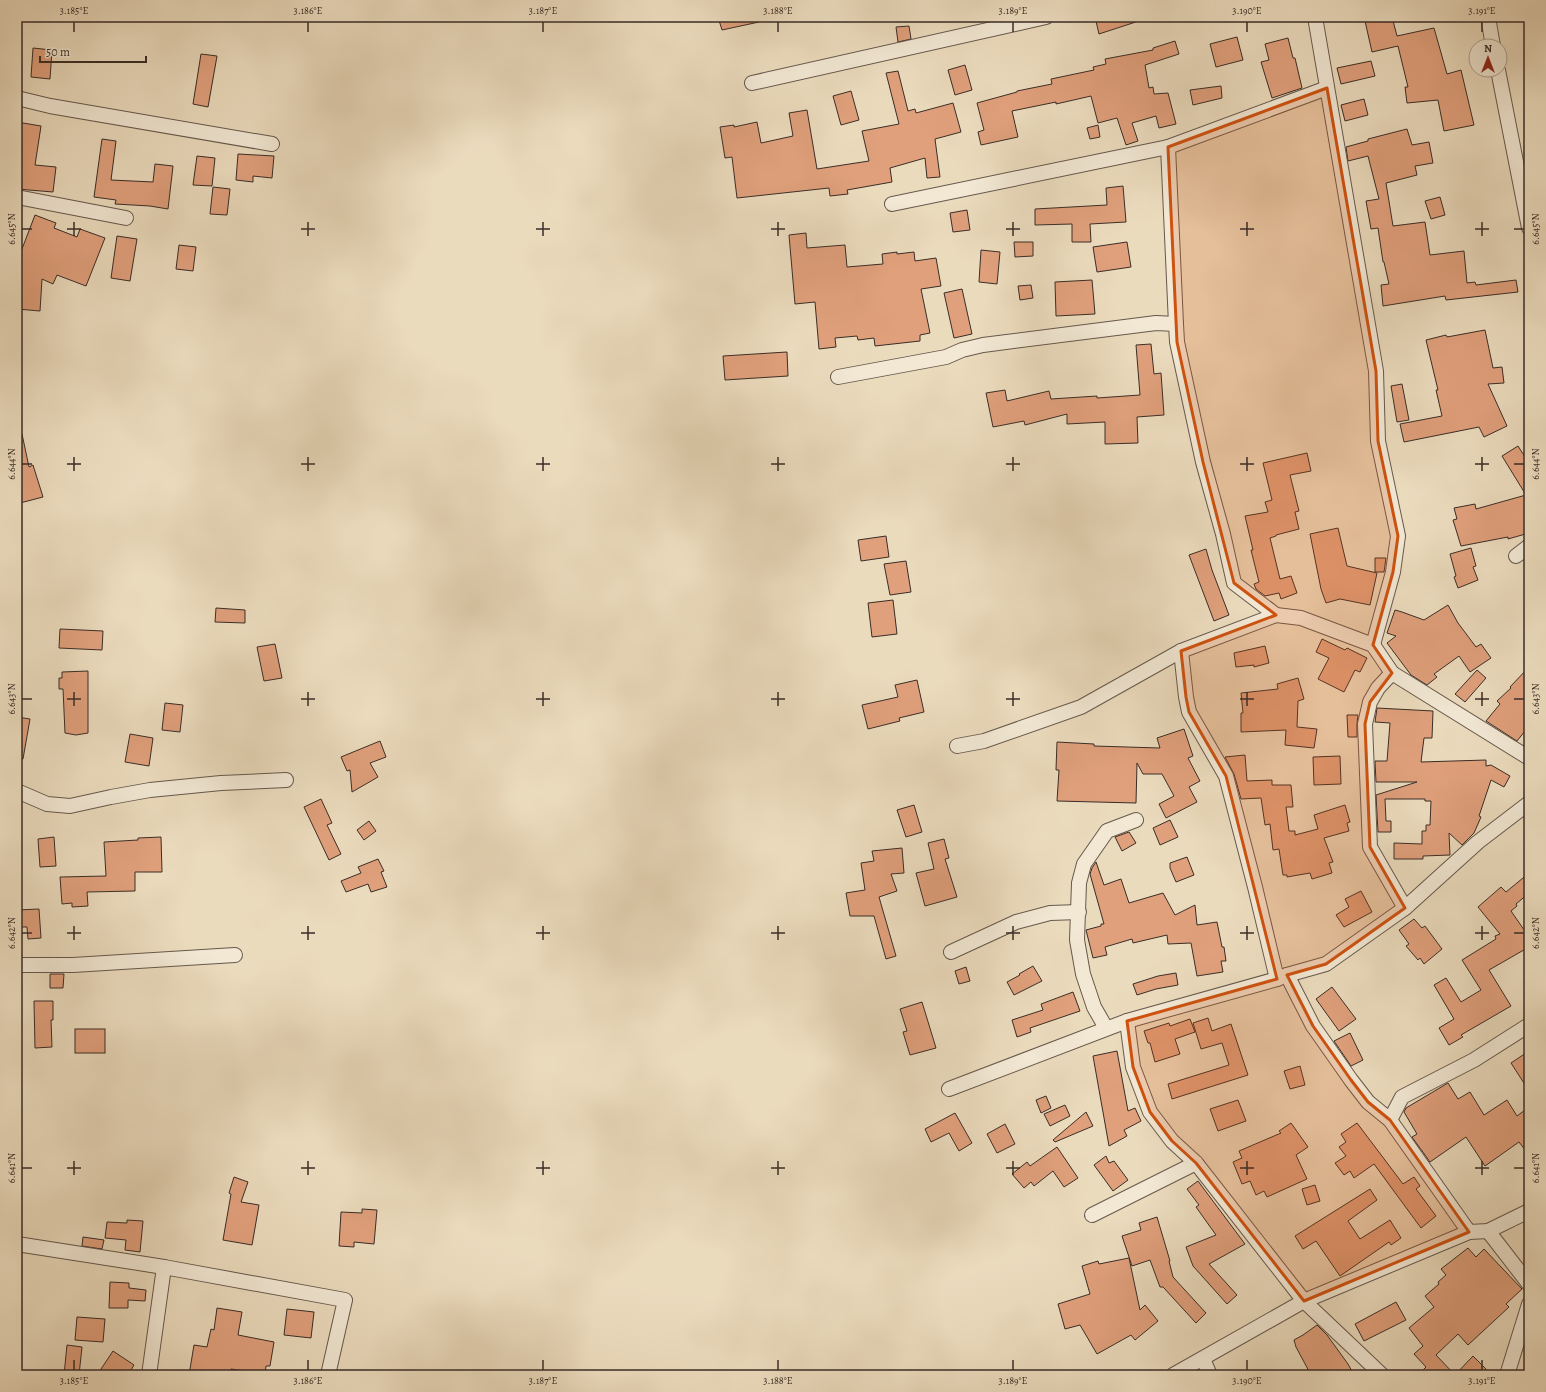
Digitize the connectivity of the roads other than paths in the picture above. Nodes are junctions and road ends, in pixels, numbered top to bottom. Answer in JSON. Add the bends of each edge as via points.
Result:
{"nodes":[{"id":1,"x":1046,"y":17,"type":"edge"},
{"id":2,"x":1315,"y":17,"type":"edge"},
{"id":3,"x":1488,"y":17,"type":"edge"},
{"id":4,"x":1492,"y":38,"type":"edge"},
{"id":5,"x":1500,"y":78,"type":"edge"},
{"id":6,"x":752,"y":83,"type":"dead end"},
{"id":7,"x":1327,"y":88,"type":"junction"},
{"id":8,"x":17,"y":98,"type":"edge"},
{"id":9,"x":272,"y":144,"type":"dead end"},
{"id":10,"x":1168,"y":147,"type":"junction"},
{"id":11,"x":17,"y":197,"type":"edge"},
{"id":12,"x":892,"y":204,"type":"dead end"},
{"id":13,"x":126,"y":218,"type":"dead end"},
{"id":14,"x":1529,"y":228,"type":"edge"},
{"id":15,"x":1176,"y":324,"type":"junction"},
{"id":16,"x":838,"y":377,"type":"dead end"},
{"id":17,"x":1529,"y":546,"type":"edge"},
{"id":18,"x":1516,"y":556,"type":"dead end"},
{"id":19,"x":1276,"y":615,"type":"junction"},
{"id":20,"x":1373,"y":645,"type":"junction"},
{"id":21,"x":1181,"y":651,"type":"junction"},
{"id":22,"x":1392,"y":674,"type":"junction"},
{"id":23,"x":957,"y":746,"type":"dead end"},
{"id":24,"x":1529,"y":758,"type":"edge"},
{"id":25,"x":286,"y":780,"type":"dead end"},
{"id":26,"x":17,"y":791,"type":"edge"},
{"id":27,"x":1529,"y":803,"type":"edge"},
{"id":28,"x":1136,"y":820,"type":"dead end"},
{"id":29,"x":1405,"y":908,"type":"junction"},
{"id":30,"x":1079,"y":912,"type":"junction"},
{"id":31,"x":951,"y":952,"type":"dead end"},
{"id":32,"x":235,"y":955,"type":"dead end"},
{"id":33,"x":17,"y":965,"type":"edge"},
{"id":34,"x":1282,"y":977,"type":"junction"},
{"id":35,"x":1127,"y":1021,"type":"junction"},
{"id":36,"x":1529,"y":1025,"type":"edge"},
{"id":37,"x":1106,"y":1028,"type":"junction"},
{"id":38,"x":949,"y":1090,"type":"dead end"},
{"id":39,"x":1390,"y":1120,"type":"junction"},
{"id":40,"x":1196,"y":1163,"type":"junction"},
{"id":41,"x":1529,"y":1211,"type":"edge"},
{"id":42,"x":1092,"y":1215,"type":"dead end"},
{"id":43,"x":1488,"y":1231,"type":"junction"},
{"id":44,"x":1469,"y":1232,"type":"junction"},
{"id":45,"x":17,"y":1244,"type":"edge"},
{"id":46,"x":164,"y":1267,"type":"junction"},
{"id":47,"x":1529,"y":1284,"type":"edge"},
{"id":48,"x":1304,"y":1301,"type":"junction"},
{"id":49,"x":1529,"y":1304,"type":"edge"},
{"id":50,"x":1203,"y":1358,"type":"junction"},
{"id":51,"x":149,"y":1375,"type":"edge"},
{"id":52,"x":328,"y":1375,"type":"edge"},
{"id":53,"x":1172,"y":1375,"type":"edge"},
{"id":54,"x":1210,"y":1375,"type":"edge"},
{"id":55,"x":1382,"y":1375,"type":"edge"},
{"id":56,"x":1507,"y":1375,"type":"edge"}],
"edges":[{"from":1,"to":6,"type":"street"},
{"from":2,"to":7,"type":"street"},
{"from":3,"to":4,"type":"street"},
{"from":5,"to":14,"type":"street"},
{"from":7,"to":10,"type":"street"},
{"from":7,"to":20,"type":"street","via":[[1376,371],[1378,441],[1398,536],[1393,572]]},
{"from":8,"to":9,"type":"street","via":[[50,106]]},
{"from":10,"to":12,"type":"street"},
{"from":10,"to":15,"type":"street"},
{"from":11,"to":13,"type":"street"},
{"from":15,"to":16,"type":"street","via":[[1156,323],[983,345],[946,357]]},
{"from":15,"to":19,"type":"street","via":[[1177,342],[1203,462],[1234,583]]},
{"from":17,"to":18,"type":"street"},
{"from":19,"to":20,"type":"street","via":[[1301,618]]},
{"from":19,"to":21,"type":"street"},
{"from":20,"to":22,"type":"street"},
{"from":21,"to":23,"type":"street","via":[[1081,707],[984,741]]},
{"from":21,"to":34,"type":"street","via":[[1189,712],[1226,776]]},
{"from":22,"to":24,"type":"street"},
{"from":22,"to":29,"type":"street","via":[[1378,688],[1370,702],[1365,724],[1370,847]]},
{"from":25,"to":26,"type":"street","via":[[150,790],[70,806],[47,804]]},
{"from":27,"to":29,"type":"street","via":[[1478,842]]},
{"from":28,"to":30,"type":"street","via":[[1107,831],[1084,864],[1080,883]]},
{"from":29,"to":34,"type":"street","via":[[1326,964]]},
{"from":30,"to":31,"type":"street","via":[[1050,913],[1016,922]]},
{"from":30,"to":37,"type":"street","via":[[1077,940],[1084,974],[1094,1007]]},
{"from":32,"to":33,"type":"street","via":[[73,965]]},
{"from":34,"to":35,"type":"street"},
{"from":34,"to":39,"type":"street","via":[[1313,1026],[1368,1102]]},
{"from":35,"to":37,"type":"street"},
{"from":35,"to":40,"type":"street","via":[[1134,1067],[1150,1112],[1172,1141]]},
{"from":36,"to":39,"type":"street","via":[[1474,1060],[1402,1097]]},
{"from":37,"to":38,"type":"street"},
{"from":39,"to":44,"type":"street"},
{"from":40,"to":42,"type":"street"},
{"from":40,"to":48,"type":"street"},
{"from":41,"to":43,"type":"street"},
{"from":43,"to":44,"type":"street"},
{"from":43,"to":47,"type":"street"},
{"from":44,"to":48,"type":"street"},
{"from":45,"to":46,"type":"street"},
{"from":46,"to":51,"type":"street"},
{"from":46,"to":52,"type":"street","via":[[345,1300]]},
{"from":48,"to":50,"type":"street"},
{"from":48,"to":55,"type":"street"},
{"from":49,"to":56,"type":"street"},
{"from":50,"to":53,"type":"street"},
{"from":50,"to":54,"type":"street"}]}
